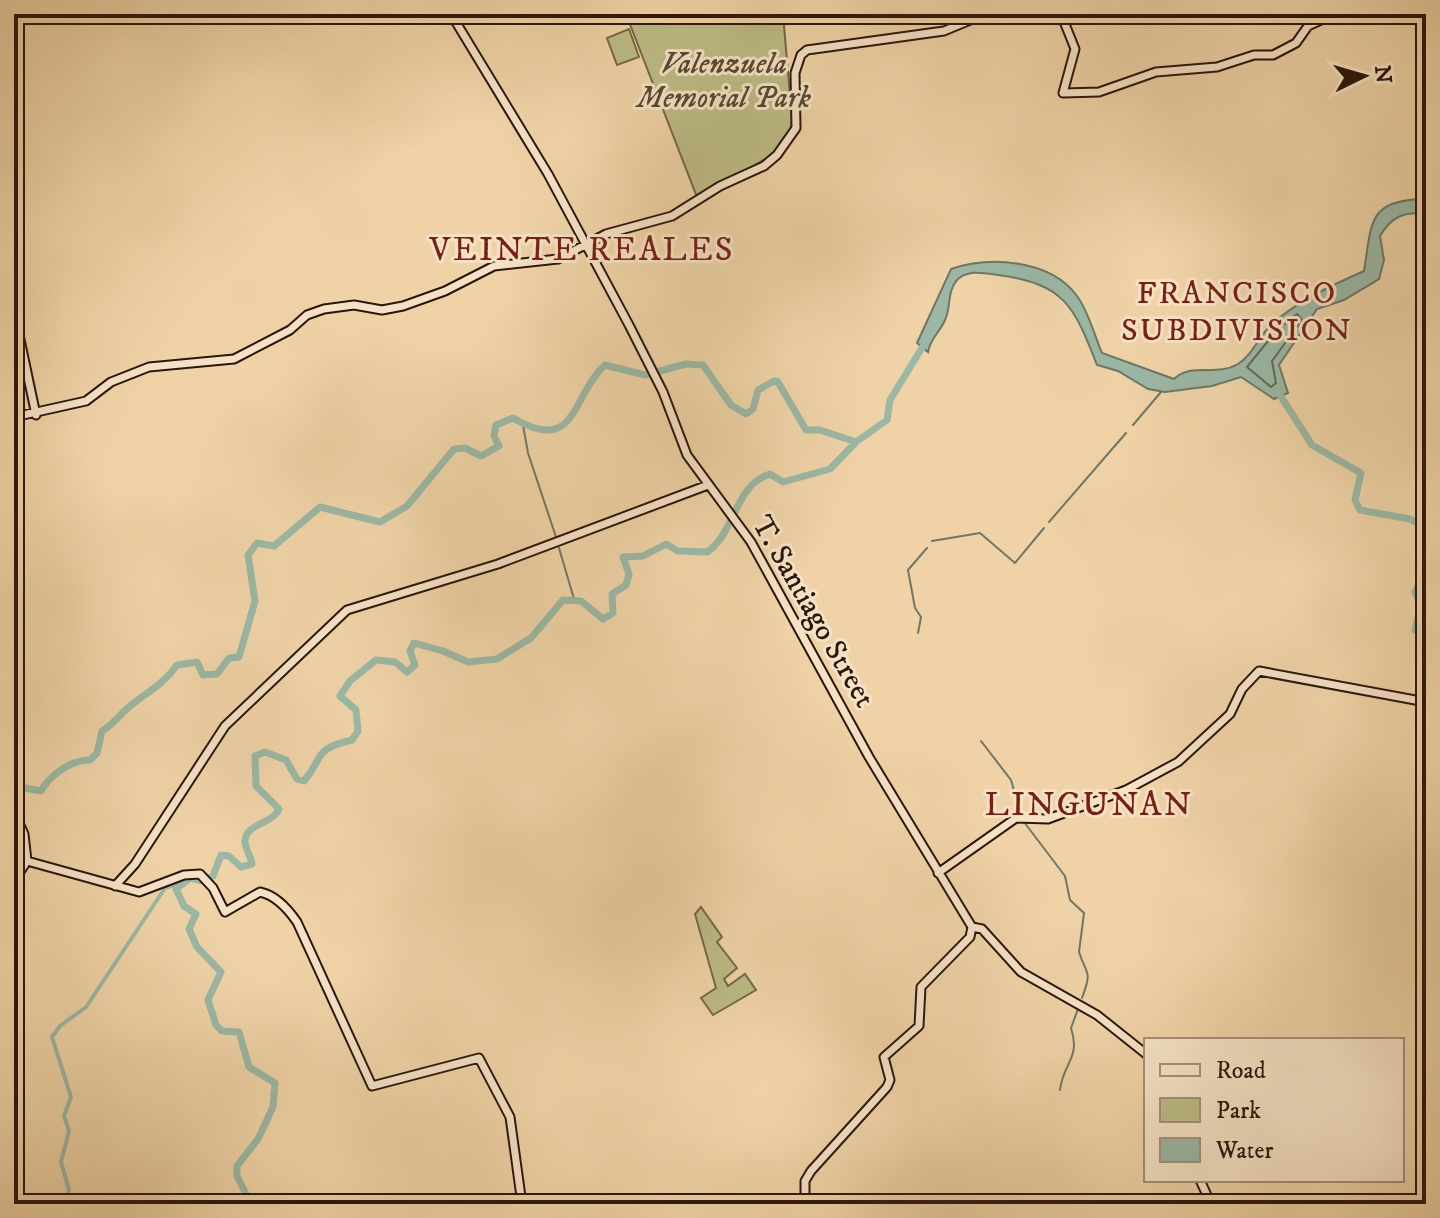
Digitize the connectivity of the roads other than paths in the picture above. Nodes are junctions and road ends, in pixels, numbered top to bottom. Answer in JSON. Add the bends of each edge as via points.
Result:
{"nodes":[{"id":1,"x":451,"y":14,"type":"edge"},
{"id":2,"x":985,"y":14,"type":"edge"},
{"id":3,"x":1061,"y":14,"type":"edge"},
{"id":4,"x":1334,"y":14,"type":"edge"},
{"id":5,"x":586,"y":246,"type":"junction"},
{"id":6,"x":14,"y":311,"type":"edge"},
{"id":7,"x":36,"y":415,"type":"junction"},
{"id":8,"x":14,"y":417,"type":"edge"},
{"id":9,"x":708,"y":485,"type":"junction"},
{"id":10,"x":1426,"y":702,"type":"edge"},
{"id":11,"x":14,"y":812,"type":"edge"},
{"id":12,"x":27,"y":861,"type":"junction"},
{"id":13,"x":938,"y":873,"type":"junction"},
{"id":14,"x":14,"y":881,"type":"edge"},
{"id":15,"x":115,"y":886,"type":"junction"},
{"id":16,"x":972,"y":927,"type":"junction"},
{"id":17,"x":1144,"y":1052,"type":"edge"},
{"id":18,"x":1201,"y":1182,"type":"edge"},
{"id":19,"x":522,"y":1204,"type":"edge"},
{"id":20,"x":805,"y":1204,"type":"edge"},
{"id":21,"x":1211,"y":1204,"type":"edge"}],
"edges":[{"from":1,"to":5,"type":"street","name":"T. Santiago Street"},
{"from":2,"to":5,"type":"street","via":[[944,31],[807,50],[795,73],[796,128],[771,161],[672,216],[606,234]]},
{"from":3,"to":4,"type":"street","via":[[1075,53],[1063,93],[1099,92],[1156,72],[1273,55],[1296,43],[1308,26]]},
{"from":5,"to":7,"type":"street","via":[[543,263],[494,266],[403,306],[329,307],[234,359],[149,367],[118,378],[86,401]]},
{"from":5,"to":9,"type":"street","name":"T. Santiago Street","via":[[652,369],[680,442]]},
{"from":6,"to":7,"type":"street"},
{"from":7,"to":8,"type":"street"},
{"from":9,"to":13,"type":"street","name":"T. Santiago Street","via":[[736,521]]},
{"from":9,"to":15,"type":"street","via":[[498,564],[347,610],[225,726],[135,864]]},
{"from":10,"to":13,"type":"street","via":[[1261,670],[1219,726],[1178,762],[1122,792],[1048,819],[1016,818]]},
{"from":11,"to":12,"type":"street","via":[[24,834]]},
{"from":12,"to":14,"type":"street"},
{"from":12,"to":15,"type":"street"},
{"from":13,"to":16,"type":"street","name":"T. Santiago Street"},
{"from":15,"to":19,"type":"street","via":[[139,892],[191,873],[204,876],[225,912],[263,892],[289,910],[372,1086],[479,1058],[510,1117]]},
{"from":16,"to":17,"type":"street","name":"T. Santiago Street","via":[[982,929],[1021,972],[1097,1015]]},
{"from":16,"to":20,"type":"street","via":[[970,937],[921,987],[919,1026],[884,1057],[887,1087],[811,1171],[805,1181]]},
{"from":18,"to":21,"type":"street"}]}
